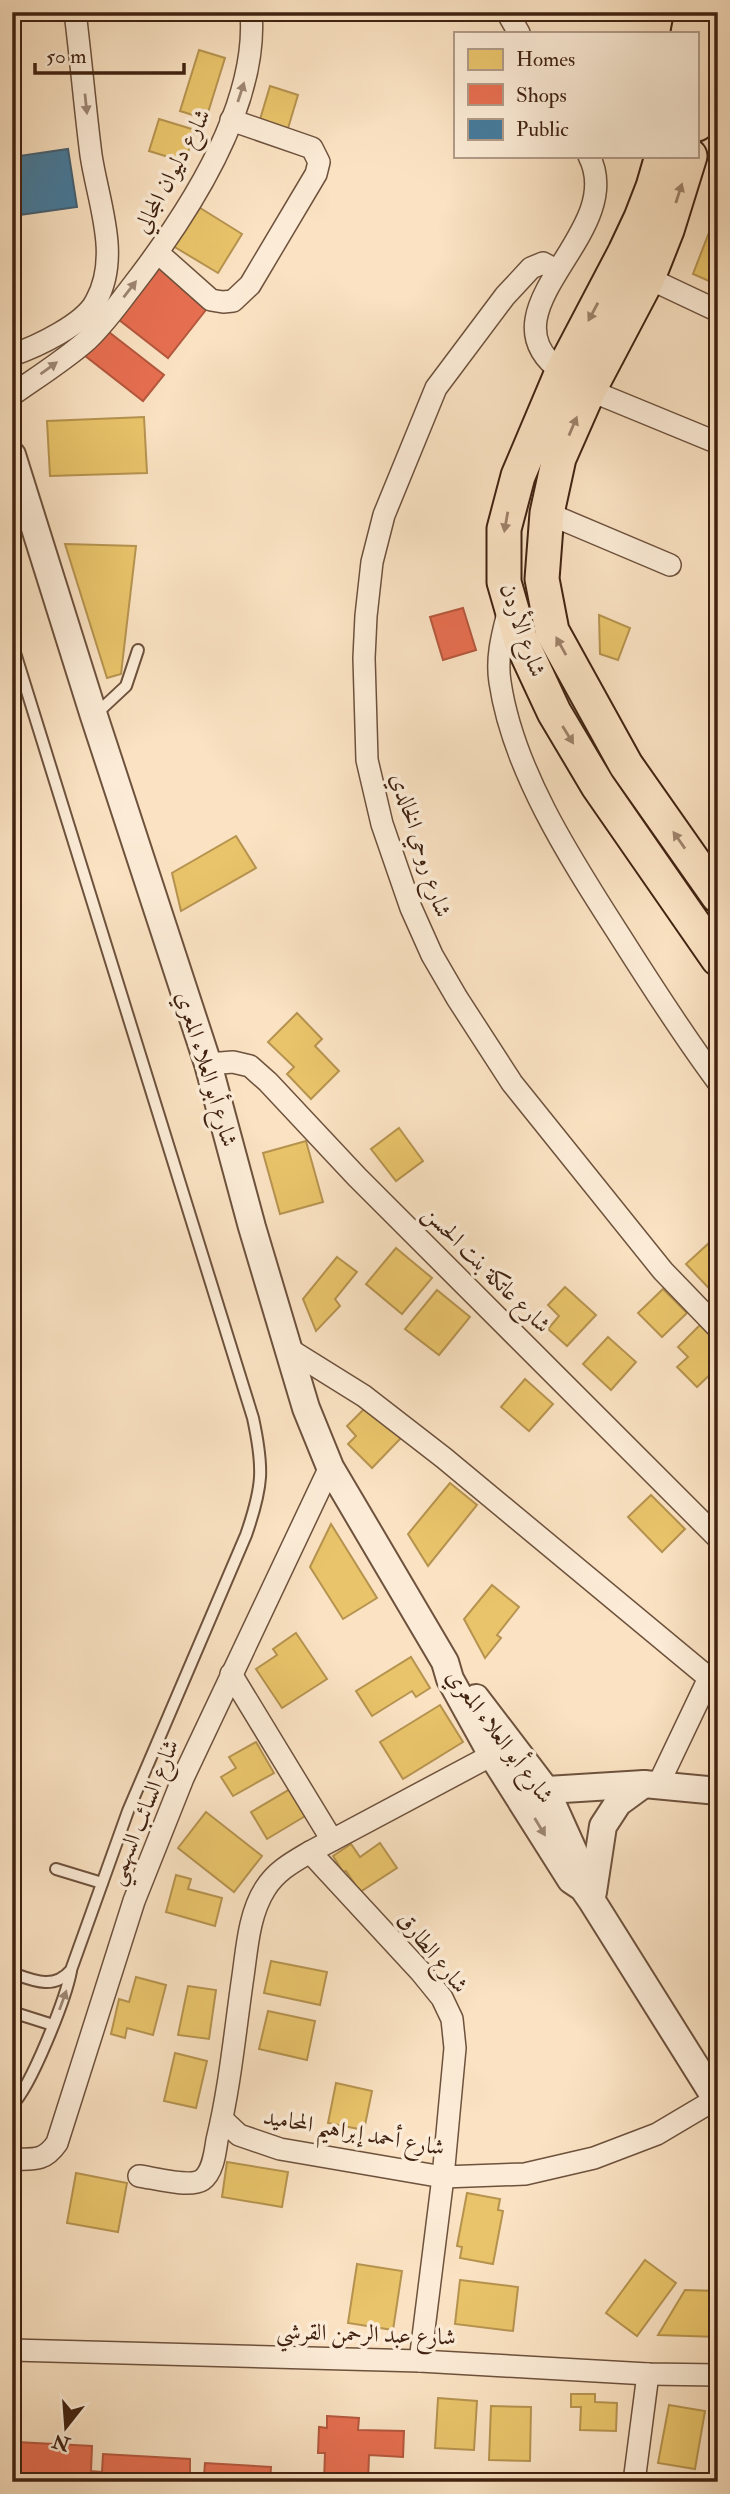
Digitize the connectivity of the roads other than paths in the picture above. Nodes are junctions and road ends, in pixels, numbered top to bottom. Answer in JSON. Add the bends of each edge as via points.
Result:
{"nodes":[{"id":1,"x":75,"y":12,"type":"edge"},
{"id":2,"x":251,"y":12,"type":"edge"},
{"id":3,"x":507,"y":12,"type":"edge"},
{"id":4,"x":692,"y":12,"type":"edge"},
{"id":5,"x":718,"y":22,"type":"edge"},
{"id":6,"x":518,"y":32,"type":"edge"},
{"id":7,"x":688,"y":32,"type":"edge"},
{"id":8,"x":698,"y":119,"type":"edge"},
{"id":9,"x":231,"y":120,"type":"junction"},
{"id":10,"x":590,"y":158,"type":"edge"},
{"id":11,"x":661,"y":158,"type":"edge"},
{"id":12,"x":689,"y":158,"type":"edge"},
{"id":13,"x":158,"y":253,"type":"junction"},
{"id":14,"x":556,"y":270,"type":"junction"},
{"id":15,"x":648,"y":278,"type":"junction"},
{"id":16,"x":718,"y":311,"type":"edge"},
{"id":17,"x":85,"y":328,"type":"junction"},
{"id":18,"x":12,"y":355,"type":"edge"},
{"id":19,"x":575,"y":381,"type":"junction"},
{"id":20,"x":12,"y":395,"type":"edge"},
{"id":21,"x":718,"y":443,"type":"edge"},
{"id":22,"x":12,"y":455,"type":"edge"},
{"id":23,"x":547,"y":513,"type":"junction"},
{"id":24,"x":670,"y":565,"type":"dead end"},
{"id":25,"x":510,"y":607,"type":"junction"},
{"id":26,"x":12,"y":643,"type":"edge"},
{"id":27,"x":138,"y":650,"type":"dead end"},
{"id":28,"x":94,"y":716,"type":"junction"},
{"id":29,"x":718,"y":896,"type":"edge"},
{"id":30,"x":718,"y":959,"type":"edge"},
{"id":31,"x":208,"y":1064,"type":"junction"},
{"id":32,"x":718,"y":1082,"type":"edge"},
{"id":33,"x":718,"y":1328,"type":"edge"},
{"id":34,"x":287,"y":1348,"type":"junction"},
{"id":35,"x":330,"y":1467,"type":"junction"},
{"id":36,"x":718,"y":1538,"type":"edge"},
{"id":37,"x":445,"y":1662,"type":"junction"},
{"id":38,"x":231,"y":1674,"type":"junction"},
{"id":39,"x":492,"y":1755,"type":"junction"},
{"id":40,"x":651,"y":1784,"type":"junction"},
{"id":41,"x":546,"y":1790,"type":"junction"},
{"id":42,"x":717,"y":1791,"type":"edge"},
{"id":43,"x":518,"y":1792,"type":"junction"},
{"id":44,"x":332,"y":1840,"type":"junction"},
{"id":45,"x":310,"y":1852,"type":"junction"},
{"id":46,"x":56,"y":1869,"type":"dead end"},
{"id":47,"x":102,"y":1883,"type":"junction"},
{"id":48,"x":588,"y":1894,"type":"junction"},
{"id":49,"x":71,"y":1970,"type":"junction"},
{"id":50,"x":12,"y":1973,"type":"edge"},
{"id":51,"x":12,"y":2012,"type":"edge"},
{"id":52,"x":53,"y":2025,"type":"junction"},
{"id":53,"x":12,"y":2081,"type":"edge"},
{"id":54,"x":26,"y":2085,"type":"junction"},
{"id":55,"x":717,"y":2101,"type":"edge"},
{"id":56,"x":12,"y":2105,"type":"edge"},
{"id":57,"x":223,"y":2120,"type":"junction"},
{"id":58,"x":12,"y":2159,"type":"edge"},
{"id":59,"x":139,"y":2176,"type":"dead end"},
{"id":60,"x":443,"y":2177,"type":"junction"},
{"id":61,"x":12,"y":2350,"type":"edge"},
{"id":62,"x":420,"y":2361,"type":"junction"},
{"id":63,"x":648,"y":2374,"type":"junction"},
{"id":64,"x":718,"y":2375,"type":"edge"},
{"id":65,"x":634,"y":2482,"type":"edge"}],
"edges":[{"from":1,"to":17,"type":"street","one_way":true,"via":[[108,262]]},
{"from":9,"to":2,"type":"street","name":"شارع دليوان المجالي","one_way":true,"via":[[249,60]]},
{"from":3,"to":6,"type":"street"},
{"from":4,"to":7,"type":"highway"},
{"from":5,"to":8,"type":"highway"},
{"from":9,"to":13,"type":"street","name":"شارع دليوان المجالي"},
{"from":9,"to":13,"type":"street","via":[[312,148],[319,162],[316,174],[250,285],[233,301],[211,300]]},
{"from":10,"to":14,"type":"street","via":[[597,176],[590,219]]},
{"from":11,"to":19,"type":"highway","name":"شارع الأردن","one_way":true},
{"from":15,"to":12,"type":"highway","name":"شارع الأردن","one_way":true},
{"from":17,"to":13,"type":"street","name":"شارع دليوان المجالي","one_way":true},
{"from":14,"to":19,"type":"street","via":[[542,298],[536,341],[549,362]]},
{"from":14,"to":33,"type":"street","name":"شارع روحي الخالدي","via":[[543,263],[531,268],[436,388],[384,515],[372,562],[366,616],[367,760],[382,824],[411,908],[457,998],[512,1083],[663,1271]]},
{"from":15,"to":16,"type":"street"},
{"from":15,"to":19,"type":"highway","name":"شارع الأردن"},
{"from":17,"to":18,"type":"street","name":"شارع دليوان المجالي"},
{"from":20,"to":17,"type":"street","name":"شارع دليوان المجالي","one_way":true,"via":[[86,341]]},
{"from":19,"to":21,"type":"street"},
{"from":23,"to":19,"type":"highway","name":"شارع الأردن","one_way":true},
{"from":19,"to":25,"type":"highway","name":"شارع الأردن","one_way":true,"via":[[518,476],[508,510],[503,582]]},
{"from":22,"to":28,"type":"street","name":"شارع أبو العلاء المعري"},
{"from":23,"to":24,"type":"street"},
{"from":29,"to":23,"type":"highway","name":"شارع الأردن","one_way":true,"via":[[626,765],[552,631],[542,579]]},
{"from":25,"to":30,"type":"highway","name":"شارع الأردن","one_way":true,"via":[[554,712],[598,786]]},
{"from":25,"to":32,"type":"street","via":[[499,647],[499,680],[531,782],[584,880]]},
{"from":26,"to":47,"type":"lane","via":[[253,1418],[261,1458],[258,1496],[246,1535],[128,1811]]},
{"from":27,"to":28,"type":"lane","via":[[126,685]]},
{"from":28,"to":31,"type":"street","name":"شارع أبو العلاء المعري"},
{"from":31,"to":34,"type":"street","name":"شارع أبو العلاء المعري"},
{"from":31,"to":36,"type":"street","name":"شارع عاتكة بنت الحسن","via":[[250,1066],[268,1082]]},
{"from":34,"to":35,"type":"street","name":"شارع أبو العلاء المعري"},
{"from":34,"to":40,"type":"street","via":[[364,1395],[709,1678]]},
{"from":35,"to":37,"type":"street","name":"شارع أبو العلاء المعري"},
{"from":35,"to":38,"type":"street","name":"شارع السائب السهمي"},
{"from":37,"to":39,"type":"street","name":"شارع أبو العلاء المعري"},
{"from":37,"to":41,"type":"street","name":"شارع أبو العلاء المعري"},
{"from":38,"to":44,"type":"street"},
{"from":38,"to":58,"type":"street","name":"شارع السائب السهمي","via":[[183,1777],[134,1901],[57,2143],[41,2158]]},
{"from":39,"to":43,"type":"street","name":"شارع أبو العلاء المعري"},
{"from":39,"to":44,"type":"street"},
{"from":40,"to":41,"type":"street"},
{"from":40,"to":42,"type":"street"},
{"from":40,"to":48,"type":"street","via":[[618,1803],[603,1826]]},
{"from":41,"to":43,"type":"street"},
{"from":41,"to":48,"type":"street","name":"شارع أبو العلاء المعري"},
{"from":43,"to":48,"type":"street","name":"شارع أبو العلاء المعري","one_way":true,"via":[[571,1880]]},
{"from":44,"to":45,"type":"street"},
{"from":45,"to":57,"type":"street","via":[[274,1877],[256,1908]]},
{"from":45,"to":60,"type":"street","name":"شارع الطارق","via":[[420,1971],[452,2019],[455,2048]]},
{"from":46,"to":47,"type":"lane"},
{"from":47,"to":49,"type":"lane"},
{"from":48,"to":55,"type":"street","name":"شارع أبو العلاء المعري"},
{"from":49,"to":50,"type":"lane","via":[[50,1983]]},
{"from":52,"to":49,"type":"lane","one_way":true},
{"from":51,"to":52,"type":"lane"},
{"from":52,"to":54,"type":"lane"},
{"from":53,"to":54,"type":"lane"},
{"from":54,"to":56,"type":"lane"},
{"from":55,"to":60,"type":"street","name":"شارع أحمد إبراهيم المحاميد","via":[[657,2134],[594,2158],[525,2174]]},
{"from":57,"to":59,"type":"street","via":[[211,2166],[200,2182]]},
{"from":57,"to":60,"type":"street","name":"شارع أحمد إبراهيم المحاميد","via":[[239,2135],[280,2149]]},
{"from":60,"to":62,"type":"street","name":"شارع الطارق"},
{"from":61,"to":62,"type":"street","name":"شارع عبد الرحمن القرشي"},
{"from":62,"to":63,"type":"street","name":"شارع عبد الرحمن القرشي"},
{"from":63,"to":64,"type":"street","name":"شارع عبد الرحمن القرشي"},
{"from":63,"to":65,"type":"street"}]}
